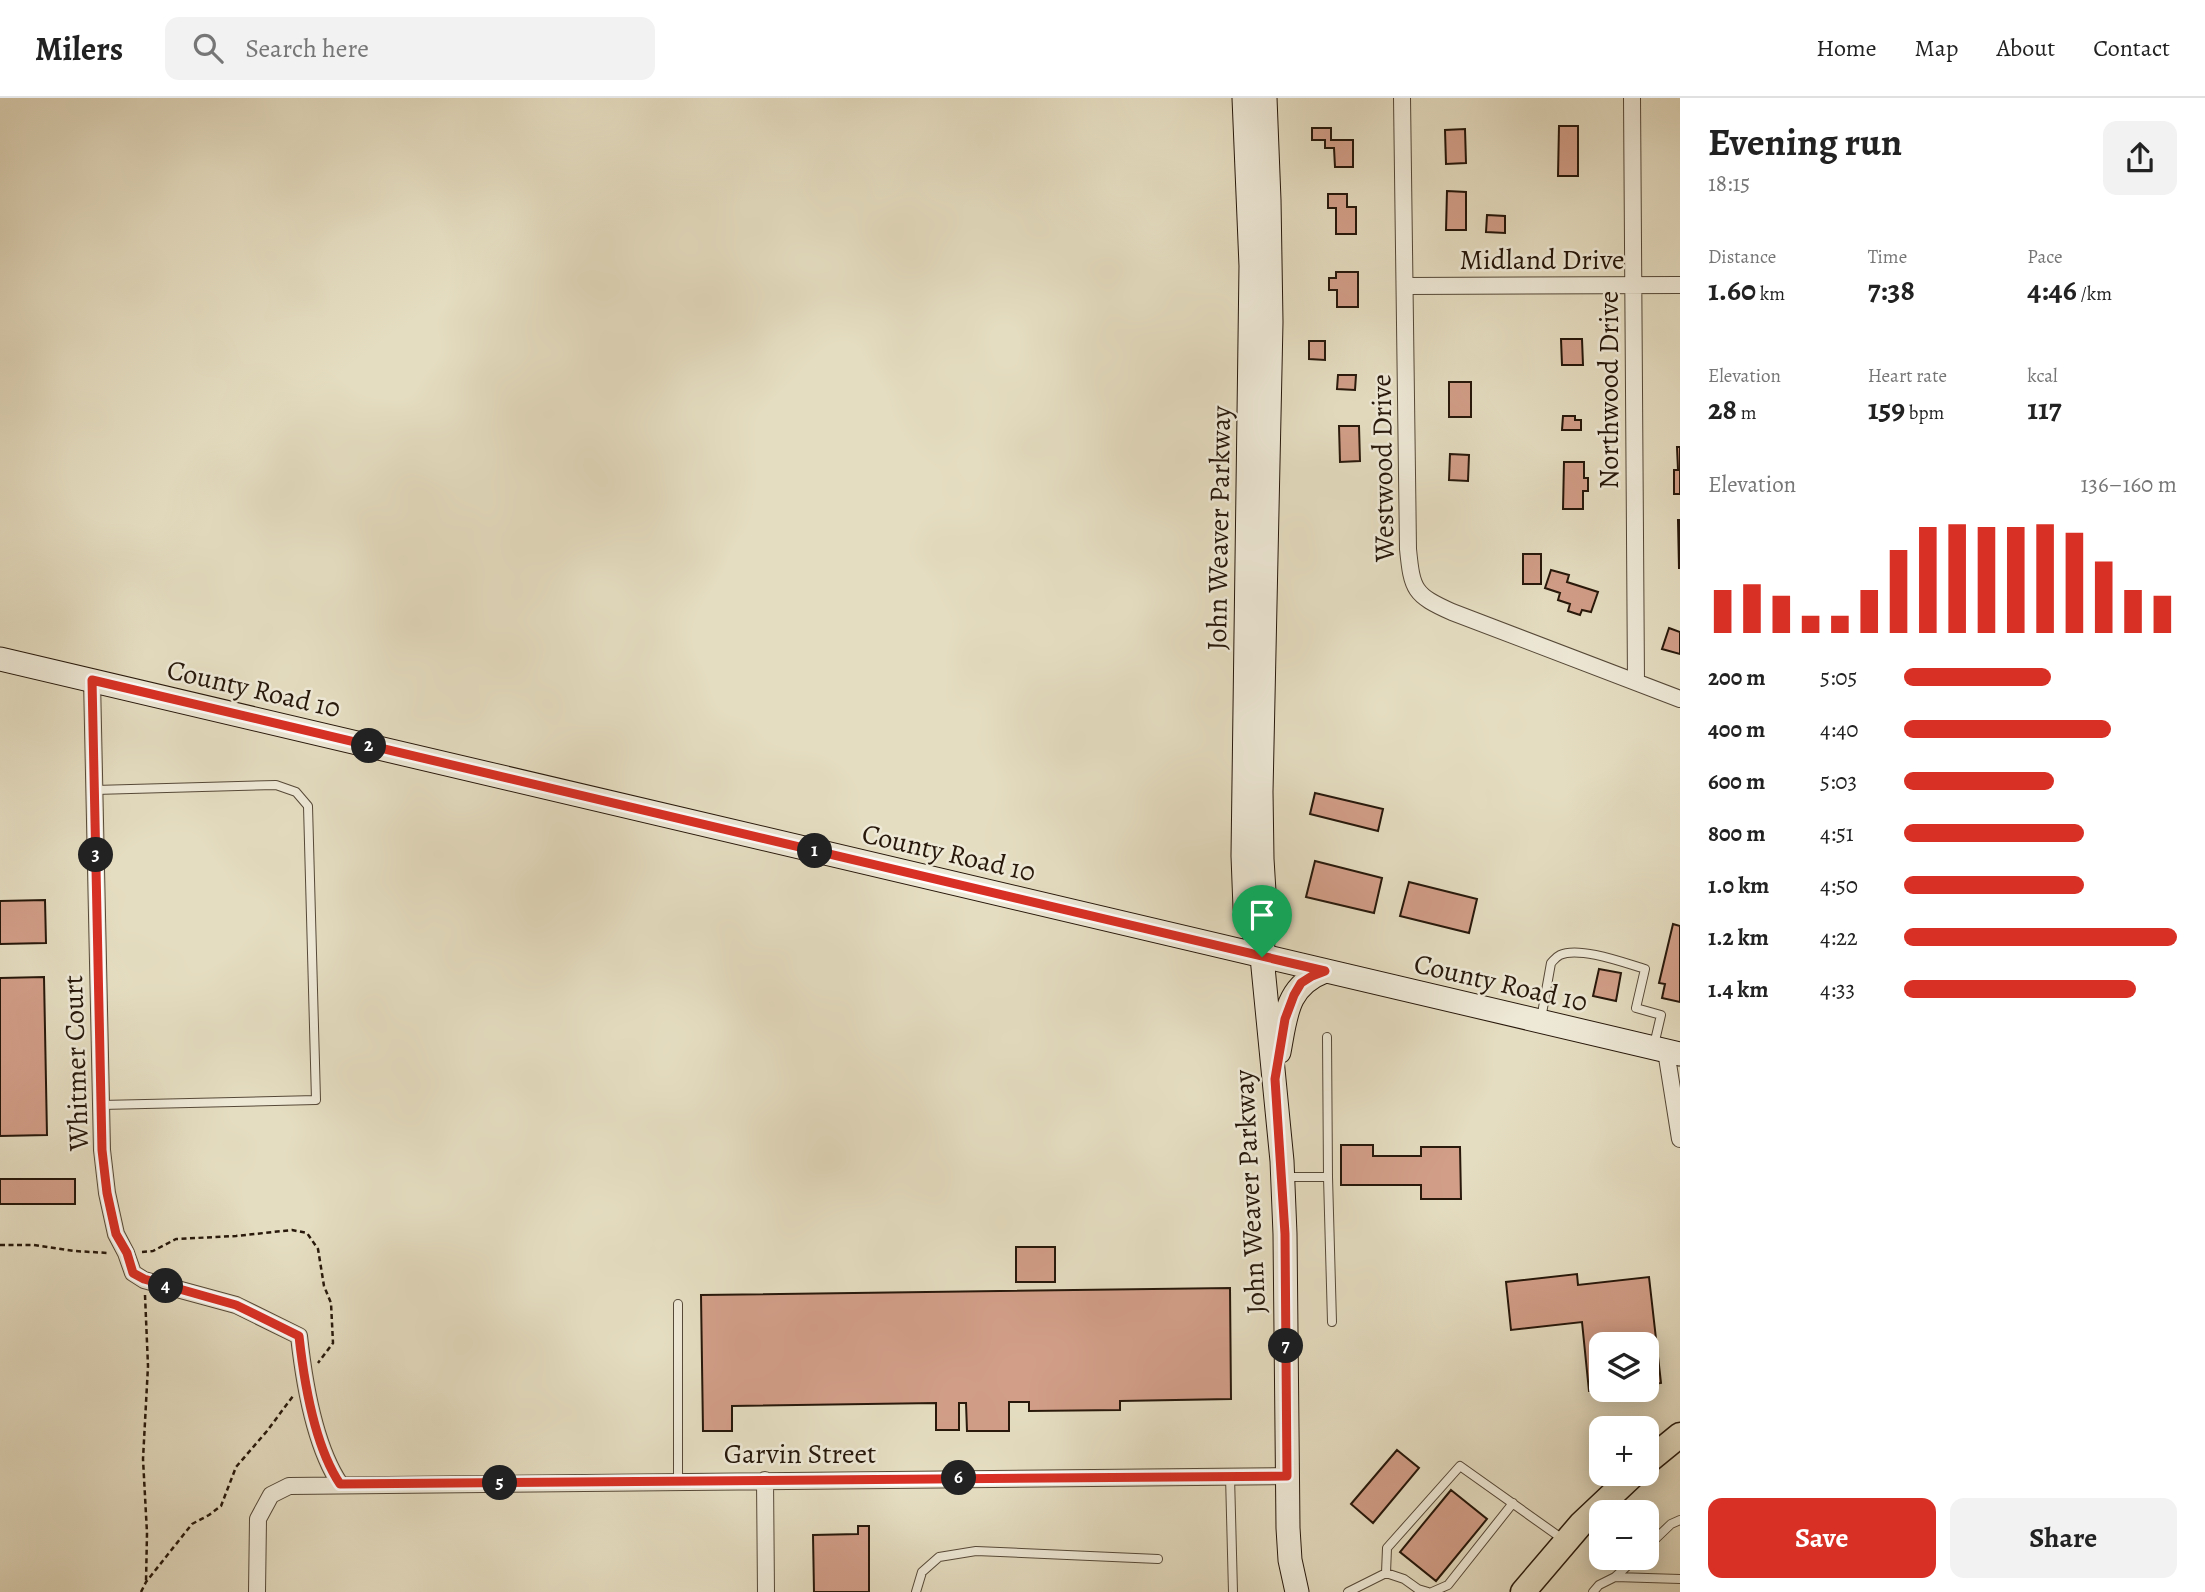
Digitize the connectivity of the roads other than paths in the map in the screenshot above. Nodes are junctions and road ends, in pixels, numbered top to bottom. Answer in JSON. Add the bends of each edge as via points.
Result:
{"nodes":[{"id":1,"x":1244,"y":98,"type":"edge"},
{"id":2,"x":1265,"y":98,"type":"edge"},
{"id":3,"x":1402,"y":98,"type":"edge"},
{"id":4,"x":1632,"y":98,"type":"edge"},
{"id":5,"x":1634,"y":285,"type":"junction"},
{"id":6,"x":1680,"y":285,"type":"edge"},
{"id":7,"x":1405,"y":286,"type":"junction"},
{"id":8,"x":0,"y":659,"type":"edge"},
{"id":9,"x":92,"y":680,"type":"junction"},
{"id":10,"x":1636,"y":682,"type":"junction"},
{"id":11,"x":1680,"y":699,"type":"edge"},
{"id":12,"x":95,"y":790,"type":"junction"},
{"id":13,"x":1262,"y":957,"type":"junction"},
{"id":14,"x":1325,"y":971,"type":"junction"},
{"id":15,"x":1541,"y":1022,"type":"junction"},
{"id":16,"x":1327,"y":1037,"type":"dead end"},
{"id":17,"x":1666,"y":1051,"type":"edge"},
{"id":18,"x":1275,"y":1079,"type":"junction"},
{"id":19,"x":102,"y":1105,"type":"junction"},
{"id":20,"x":1680,"y":1139,"type":"edge"},
{"id":21,"x":1282,"y":1177,"type":"junction"},
{"id":22,"x":1328,"y":1177,"type":"junction"},
{"id":23,"x":678,"y":1304,"type":"dead end"},
{"id":24,"x":1332,"y":1322,"type":"dead end"},
{"id":25,"x":1680,"y":1435,"type":"edge"},
{"id":26,"x":1659,"y":1452,"type":"edge"},
{"id":27,"x":1230,"y":1476,"type":"junction"},
{"id":28,"x":1287,"y":1476,"type":"junction"},
{"id":29,"x":765,"y":1480,"type":"junction"},
{"id":30,"x":678,"y":1481,"type":"junction"},
{"id":31,"x":340,"y":1484,"type":"junction"},
{"id":32,"x":1621,"y":1486,"type":"edge"},
{"id":33,"x":1513,"y":1503,"type":"junction"},
{"id":34,"x":1680,"y":1520,"type":"edge"},
{"id":35,"x":1659,"y":1536,"type":"edge"},
{"id":36,"x":1566,"y":1541,"type":"junction"},
{"id":37,"x":1158,"y":1559,"type":"dead end"},
{"id":38,"x":1623,"y":1570,"type":"edge"},
{"id":39,"x":1386,"y":1573,"type":"junction"},
{"id":40,"x":1615,"y":1577,"type":"junction"},
{"id":41,"x":1680,"y":1579,"type":"edge"},
{"id":42,"x":257,"y":1592,"type":"edge"},
{"id":43,"x":766,"y":1592,"type":"edge"},
{"id":44,"x":916,"y":1592,"type":"edge"},
{"id":45,"x":1233,"y":1592,"type":"edge"},
{"id":46,"x":1297,"y":1592,"type":"edge"},
{"id":47,"x":1348,"y":1592,"type":"edge"},
{"id":48,"x":1430,"y":1592,"type":"edge"},
{"id":49,"x":1523,"y":1592,"type":"edge"},
{"id":50,"x":1592,"y":1592,"type":"edge"}],
"edges":[{"from":1,"to":13,"type":"main road","name":"John Weaver Parkway","via":[[1251,280],[1243,856],[1245,908]]},
{"from":2,"to":13,"type":"main road","name":"John Weaver Parkway","via":[[1271,323]]},
{"from":3,"to":7,"type":"street","name":"Westwood Drive"},
{"from":4,"to":5,"type":"street","name":"Northwood Drive"},
{"from":5,"to":6,"type":"street","name":"Midland Drive"},
{"from":5,"to":7,"type":"street","name":"Midland Drive"},
{"from":5,"to":10,"type":"street","name":"Northwood Drive"},
{"from":7,"to":10,"type":"street","name":"Westwood Drive","via":[[1408,549],[1416,590],[1452,612]]},
{"from":8,"to":9,"type":"main road","name":"County Road 10"},
{"from":9,"to":12,"type":"street","name":"Whitmer Court"},
{"from":9,"to":13,"type":"main road","name":"County Road 10"},
{"from":10,"to":11,"type":"street","name":"Westwood Drive"},
{"from":12,"to":19,"type":"street","name":"Whitmer Court"},
{"from":12,"to":19,"type":"lane","via":[[276,785],[296,792],[308,806],[316,1100]]},
{"from":13,"to":14,"type":"main road","name":"County Road 10"},
{"from":13,"to":18,"type":"main road","name":"John Weaver Parkway"},
{"from":14,"to":15,"type":"main road","name":"County Road 10"},
{"from":14,"to":18,"type":"main road","via":[[1301,983],[1294,995]]},
{"from":15,"to":17,"type":"main road","name":"County Road 10"},
{"from":15,"to":17,"type":"lane","via":[[1551,963],[1561,954],[1610,958],[1645,969],[1636,1008],[1661,1015]]},
{"from":16,"to":22,"type":"lane"},
{"from":17,"to":20,"type":"street"},
{"from":18,"to":21,"type":"main road","name":"John Weaver Parkway"},
{"from":19,"to":31,"type":"street","name":"Whitmer Court","via":[[107,1193],[116,1234],[133,1273],[236,1305],[299,1336],[317,1436]]},
{"from":21,"to":22,"type":"lane"},
{"from":21,"to":28,"type":"main road","name":"John Weaver Parkway"},
{"from":22,"to":24,"type":"lane"},
{"from":23,"to":30,"type":"lane"},
{"from":25,"to":26,"type":"main road"},
{"from":27,"to":28,"type":"street","name":"Garvin Street"},
{"from":27,"to":29,"type":"street","name":"Garvin Street"},
{"from":27,"to":45,"type":"lane"},
{"from":28,"to":46,"type":"main road","name":"John Weaver Parkway","via":[[1290,1560]]},
{"from":29,"to":30,"type":"street","name":"Garvin Street"},
{"from":29,"to":43,"type":"street"},
{"from":30,"to":31,"type":"street","name":"Garvin Street"},
{"from":31,"to":42,"type":"street","name":"Garvin Street","via":[[289,1486],[271,1495],[258,1519]]},
{"from":32,"to":36,"type":"main road"},
{"from":33,"to":36,"type":"lane"},
{"from":33,"to":39,"type":"lane","via":[[1460,1466],[1387,1548]]},
{"from":33,"to":48,"type":"lane","via":[[1448,1585]]},
{"from":34,"to":35,"type":"lane"},
{"from":36,"to":49,"type":"main road"},
{"from":37,"to":44,"type":"lane","via":[[976,1551],[939,1557],[922,1572]]},
{"from":38,"to":40,"type":"lane"},
{"from":39,"to":47,"type":"lane"},
{"from":39,"to":48,"type":"lane"},
{"from":40,"to":41,"type":"lane"},
{"from":40,"to":50,"type":"lane"}]}
